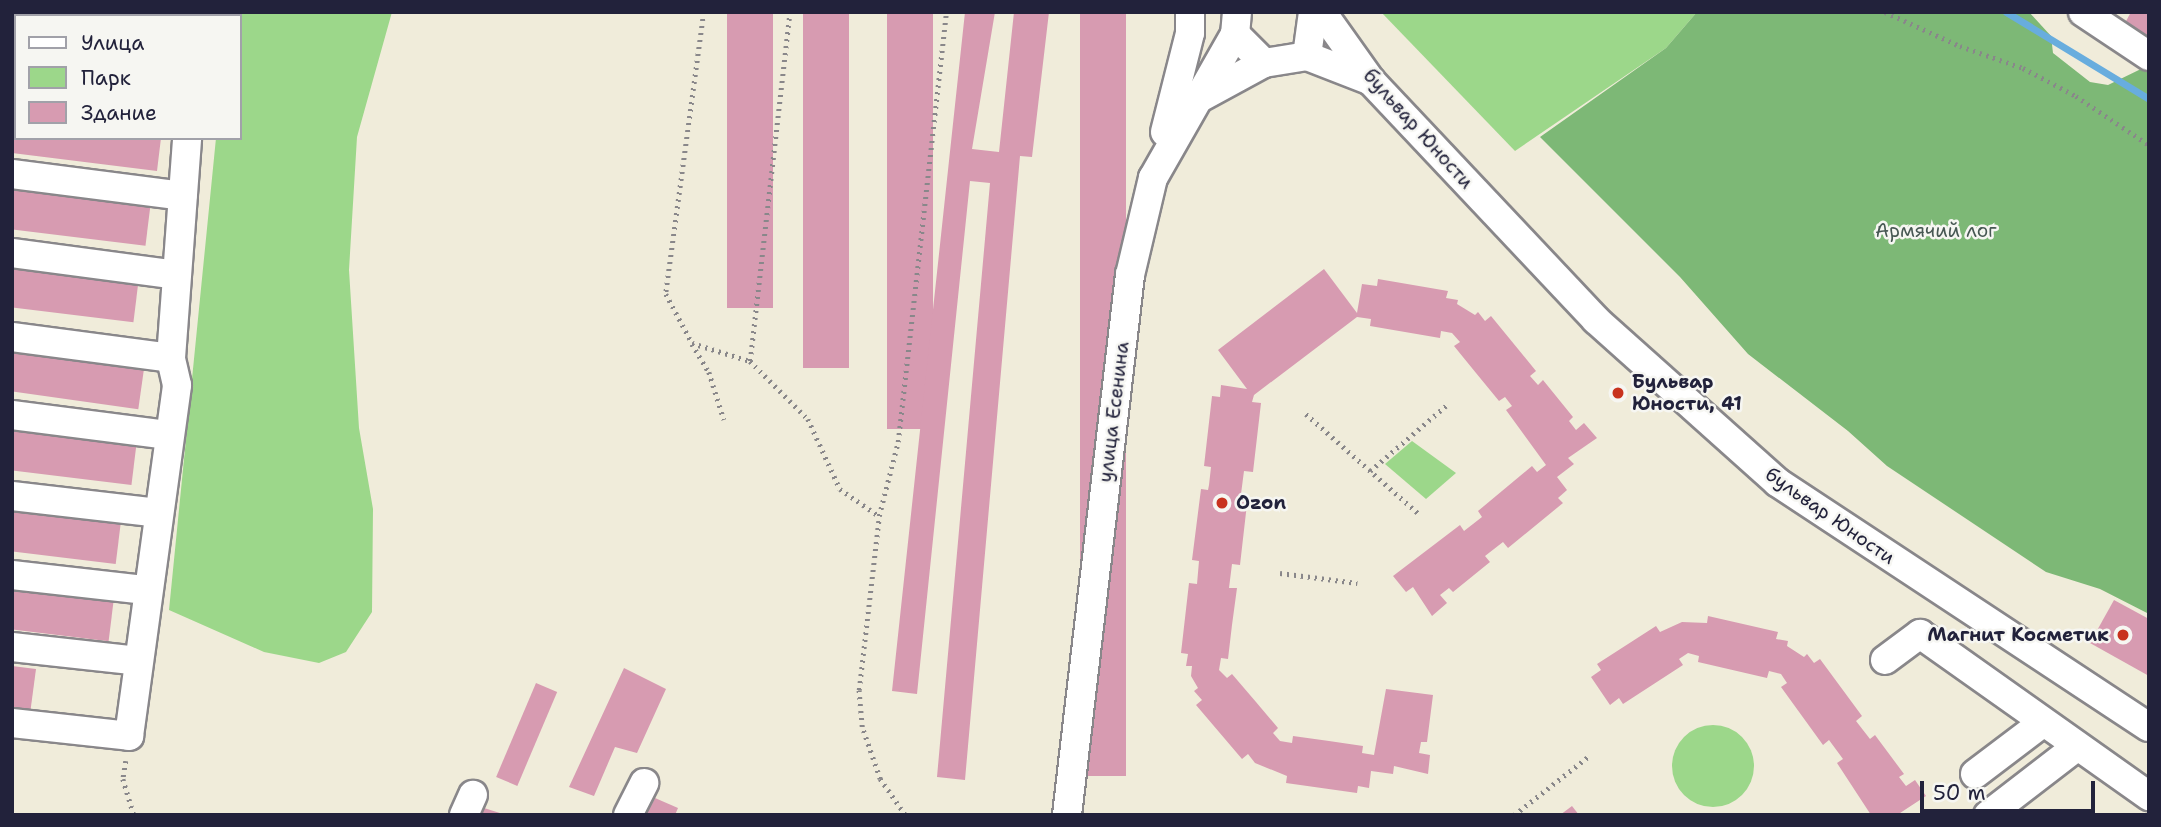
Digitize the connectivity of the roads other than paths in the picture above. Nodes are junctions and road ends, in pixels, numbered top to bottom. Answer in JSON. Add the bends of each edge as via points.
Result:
{"nodes":[{"id":1,"x":1190,"y":12,"type":"edge"},
{"id":2,"x":1313,"y":12,"type":"edge"},
{"id":3,"x":1322,"y":12,"type":"edge"},
{"id":4,"x":2083,"y":12,"type":"edge"},
{"id":5,"x":1236,"y":23,"type":"edge"},
{"id":6,"x":1307,"y":56,"type":"junction"},
{"id":7,"x":2149,"y":56,"type":"edge"},
{"id":8,"x":1264,"y":63,"type":"junction"},
{"id":9,"x":1371,"y":80,"type":"junction"},
{"id":10,"x":1193,"y":102,"type":"junction"},
{"id":11,"x":187,"y":140,"type":"edge"},
{"id":12,"x":12,"y":174,"type":"edge"},
{"id":13,"x":1153,"y":178,"type":"junction"},
{"id":14,"x":183,"y":196,"type":"junction"},
{"id":15,"x":12,"y":253,"type":"edge"},
{"id":16,"x":177,"y":275,"type":"junction"},
{"id":17,"x":12,"y":337,"type":"edge"},
{"id":18,"x":171,"y":358,"type":"junction"},
{"id":19,"x":12,"y":415,"type":"edge"},
{"id":20,"x":169,"y":435,"type":"junction"},
{"id":21,"x":12,"y":496,"type":"edge"},
{"id":22,"x":158,"y":513,"type":"junction"},
{"id":23,"x":12,"y":575,"type":"edge"},
{"id":24,"x":146,"y":590,"type":"junction"},
{"id":25,"x":12,"y":647,"type":"edge"},
{"id":26,"x":1885,"y":660,"type":"dead end"},
{"id":27,"x":138,"y":661,"type":"junction"},
{"id":28,"x":12,"y":723,"type":"edge"},
{"id":29,"x":2041,"y":724,"type":"junction"},
{"id":30,"x":2149,"y":727,"type":"edge"},
{"id":31,"x":2076,"y":748,"type":"junction"},
{"id":32,"x":1975,"y":774,"type":"dead end"},
{"id":33,"x":645,"y":783,"type":"dead end"},
{"id":34,"x":2144,"y":789,"type":"edge"},
{"id":35,"x":1071,"y":814,"type":"edge"},
{"id":36,"x":628,"y":815,"type":"edge"},
{"id":37,"x":1988,"y":815,"type":"edge"}],
"edges":[{"from":1,"to":13,"type":"street","via":[[1190,33]]},
{"from":2,"to":6,"type":"street"},
{"from":3,"to":9,"type":"street","name":"бульвар Юности"},
{"from":4,"to":7,"type":"street"},
{"from":5,"to":8,"type":"street"},
{"from":5,"to":10,"type":"street","name":"улица Есенина"},
{"from":6,"to":8,"type":"street"},
{"from":6,"to":9,"type":"street"},
{"from":8,"to":10,"type":"street"},
{"from":9,"to":30,"type":"street","name":"бульвар Юности","via":[[1596,320],[1777,482]]},
{"from":10,"to":13,"type":"street","name":"улица Есенина"},
{"from":11,"to":14,"type":"street"},
{"from":12,"to":14,"type":"street"},
{"from":13,"to":35,"type":"street","name":"улица Есенина","via":[[1130,275]]},
{"from":14,"to":16,"type":"street"},
{"from":15,"to":16,"type":"street"},
{"from":16,"to":18,"type":"street"},
{"from":17,"to":18,"type":"street"},
{"from":18,"to":20,"type":"street","via":[[177,385]]},
{"from":19,"to":20,"type":"street"},
{"from":20,"to":22,"type":"street"},
{"from":21,"to":22,"type":"street"},
{"from":22,"to":24,"type":"street"},
{"from":23,"to":24,"type":"street"},
{"from":24,"to":27,"type":"street"},
{"from":25,"to":27,"type":"street"},
{"from":26,"to":29,"type":"street","via":[[1920,634]]},
{"from":27,"to":28,"type":"street","via":[[129,736]]},
{"from":29,"to":31,"type":"street"},
{"from":29,"to":32,"type":"street"},
{"from":31,"to":34,"type":"street"},
{"from":31,"to":37,"type":"street"},
{"from":33,"to":36,"type":"street"}]}
